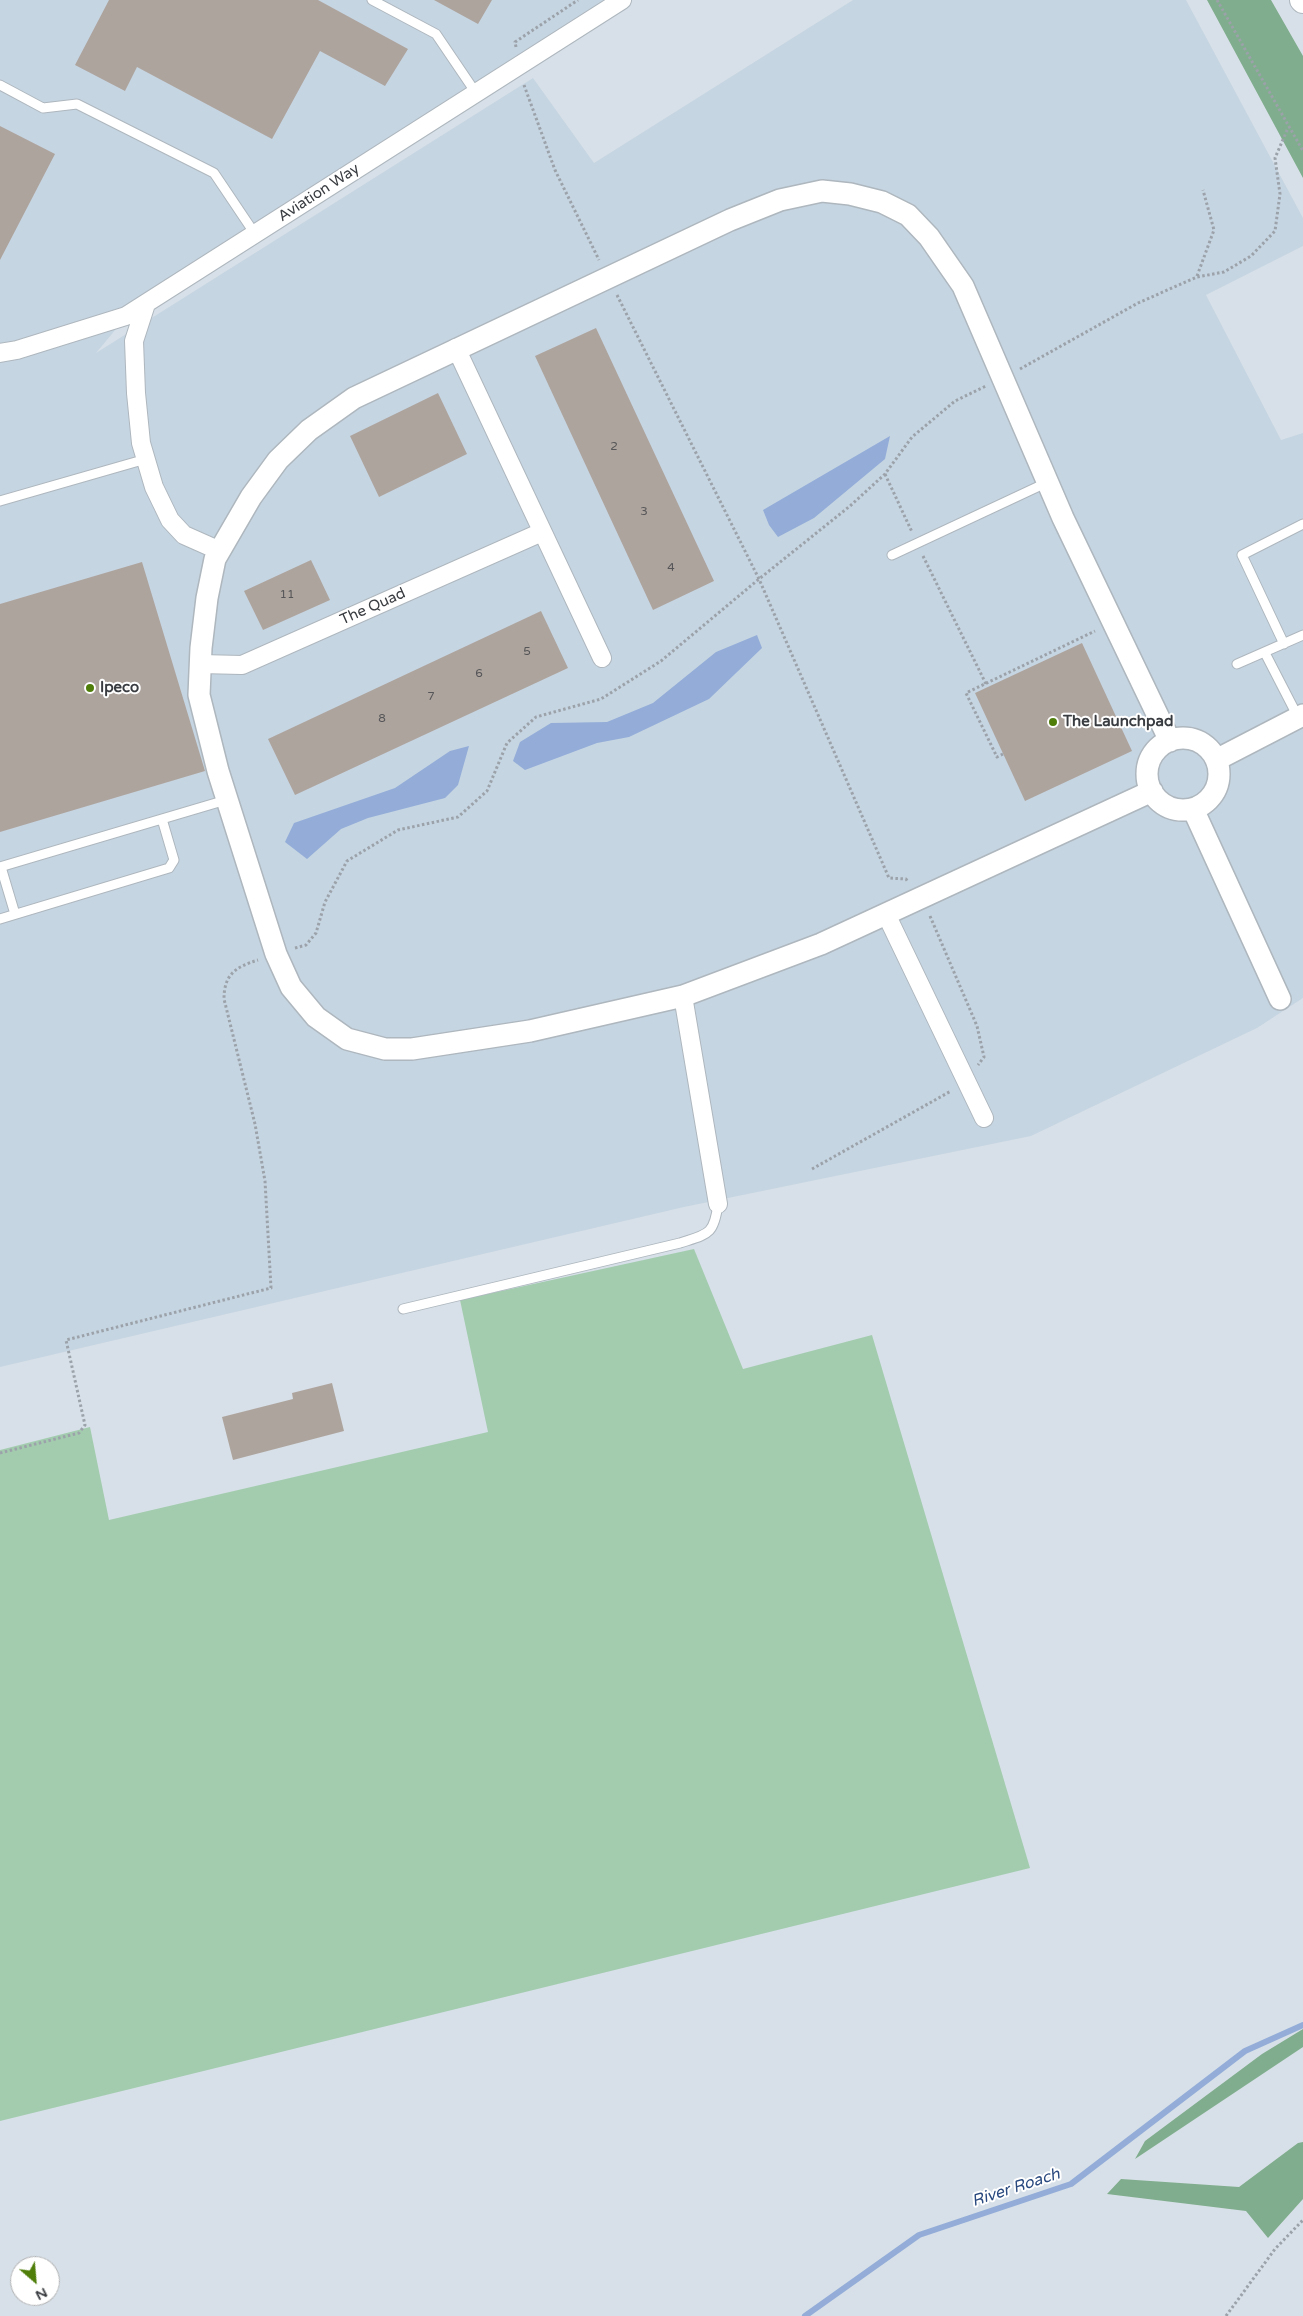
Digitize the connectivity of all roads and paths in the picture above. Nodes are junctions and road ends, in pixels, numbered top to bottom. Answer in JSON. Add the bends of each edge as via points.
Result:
{"nodes":[{"id":1,"x":372,"y":0,"type":"edge"},
{"id":2,"x":622,"y":0,"type":"edge"},
{"id":3,"x":1217,"y":0,"type":"edge"},
{"id":4,"x":0,"y":85,"type":"edge"},
{"id":5,"x":476,"y":93,"type":"junction"},
{"id":6,"x":1288,"y":128,"type":"junction"},
{"id":7,"x":1303,"y":152,"type":"edge"},
{"id":8,"x":1203,"y":190,"type":"dead end"},
{"id":9,"x":255,"y":234,"type":"junction"},
{"id":10,"x":1197,"y":277,"type":"junction"},
{"id":11,"x":146,"y":304,"type":"junction"},
{"id":12,"x":456,"y":348,"type":"junction"},
{"id":13,"x":0,"y":352,"type":"edge"},
{"id":14,"x":1003,"y":378,"type":"junction"},
{"id":15,"x":146,"y":459,"type":"junction"},
{"id":16,"x":885,"y":474,"type":"junction"},
{"id":17,"x":1048,"y":482,"type":"junction"},
{"id":18,"x":0,"y":502,"type":"edge"},
{"id":19,"x":1303,"y":524,"type":"edge"},
{"id":20,"x":542,"y":532,"type":"junction"},
{"id":21,"x":917,"y":544,"type":"junction"},
{"id":22,"x":220,"y":551,"type":"junction"},
{"id":23,"x":892,"y":555,"type":"dead end"},
{"id":24,"x":759,"y":578,"type":"dead end"},
{"id":25,"x":1114,"y":622,"type":"junction"},
{"id":26,"x":1303,"y":635,"type":"edge"},
{"id":27,"x":1284,"y":644,"type":"junction"},
{"id":28,"x":1265,"y":653,"type":"junction"},
{"id":29,"x":602,"y":658,"type":"dead end"},
{"id":30,"x":200,"y":664,"type":"junction"},
{"id":31,"x":1237,"y":664,"type":"dead end"},
{"id":32,"x":986,"y":684,"type":"junction"},
{"id":33,"x":1301,"y":716,"type":"edge"},
{"id":34,"x":1170,"y":741,"type":"junction"},
{"id":35,"x":1003,"y":754,"type":"dead end"},
{"id":36,"x":1216,"y":760,"type":"junction"},
{"id":37,"x":1152,"y":791,"type":"junction"},
{"id":38,"x":226,"y":800,"type":"junction"},
{"id":39,"x":1193,"y":809,"type":"junction"},
{"id":40,"x":162,"y":819,"type":"junction"},
{"id":41,"x":0,"y":867,"type":"edge"},
{"id":42,"x":15,"y":914,"type":"junction"},
{"id":43,"x":886,"y":914,"type":"junction"},
{"id":44,"x":0,"y":919,"type":"edge"},
{"id":45,"x":683,"y":996,"type":"junction"},
{"id":46,"x":1280,"y":999,"type":"dead end"},
{"id":47,"x":984,"y":1118,"type":"dead end"},
{"id":48,"x":718,"y":1204,"type":"joint"},
{"id":49,"x":403,"y":1309,"type":"dead end"},
{"id":50,"x":1303,"y":2220,"type":"edge"},
{"id":51,"x":1226,"y":2316,"type":"edge"}],
"edges":[{"from":1,"to":5,"type":"lane","via":[[436,34]]},
{"from":2,"to":5,"type":"street","name":"Aviation Way"},
{"from":3,"to":6,"type":"path"},
{"from":4,"to":9,"type":"lane","via":[[42,108],[77,104],[214,173]]},
{"from":5,"to":9,"type":"street","name":"Aviation Way"},
{"from":6,"to":7,"type":"path"},
{"from":6,"to":10,"type":"path","via":[[1275,158],[1280,194],[1276,231],[1251,256],[1224,272]]},
{"from":8,"to":10,"type":"path","via":[[1214,230]]},
{"from":9,"to":11,"type":"street","name":"Aviation Way"},
{"from":10,"to":14,"type":"path","via":[[1138,303]]},
{"from":11,"to":13,"type":"street","name":"Aviation Way","via":[[126,316],[17,350]]},
{"from":11,"to":15,"type":"street","via":[[134,341],[141,444]]},
{"from":12,"to":14,"type":"street","via":[[730,220],[780,200],[822,191],[882,202],[908,215],[929,237],[963,286]]},
{"from":12,"to":20,"type":"street"},
{"from":12,"to":22,"type":"street","via":[[354,398],[309,430],[278,460],[251,497]]},
{"from":14,"to":16,"type":"path","via":[[955,401],[912,437]]},
{"from":14,"to":17,"type":"street"},
{"from":15,"to":18,"type":"lane"},
{"from":15,"to":22,"type":"street","via":[[154,488],[170,520],[184,535]]},
{"from":16,"to":21,"type":"path"},
{"from":16,"to":24,"type":"path"},
{"from":17,"to":21,"type":"lane"},
{"from":17,"to":25,"type":"street"},
{"from":19,"to":27,"type":"lane","via":[[1242,555]]},
{"from":20,"to":29,"type":"street"},
{"from":20,"to":30,"type":"street","name":"The Quad","via":[[242,665]]},
{"from":21,"to":23,"type":"lane"},
{"from":21,"to":32,"type":"path"},
{"from":22,"to":30,"type":"street","via":[[215,559],[207,598]]},
{"from":25,"to":32,"type":"path"},
{"from":25,"to":34,"type":"street"},
{"from":26,"to":27,"type":"lane"},
{"from":27,"to":28,"type":"lane"},
{"from":28,"to":31,"type":"lane"},
{"from":28,"to":33,"type":"lane"},
{"from":30,"to":38,"type":"street","via":[[199,695]]},
{"from":32,"to":35,"type":"path","via":[[966,693],[997,756]]},
{"from":33,"to":36,"type":"street"},
{"from":34,"to":36,"type":"street","via":[[1190,739],[1201,743]]},
{"from":34,"to":37,"type":"street","via":[[1151,758],[1148,781]]},
{"from":36,"to":39,"type":"street","via":[[1218,784],[1213,795]]},
{"from":37,"to":39,"type":"street","via":[[1169,808]]},
{"from":37,"to":43,"type":"street"},
{"from":38,"to":40,"type":"lane"},
{"from":38,"to":45,"type":"street","via":[[276,954],[291,986],[316,1017],[347,1039],[385,1049],[412,1049],[530,1031]]},
{"from":39,"to":46,"type":"street"},
{"from":40,"to":41,"type":"lane"},
{"from":40,"to":42,"type":"lane","via":[[174,860],[169,868]]},
{"from":41,"to":42,"type":"lane"},
{"from":42,"to":44,"type":"lane"},
{"from":43,"to":45,"type":"street","via":[[822,944]]},
{"from":43,"to":47,"type":"street"},
{"from":45,"to":48,"type":"street"},
{"from":48,"to":49,"type":"lane","via":[[716,1223],[707,1234]]},
{"from":50,"to":51,"type":"path","via":[[1274,2250]]}]}
